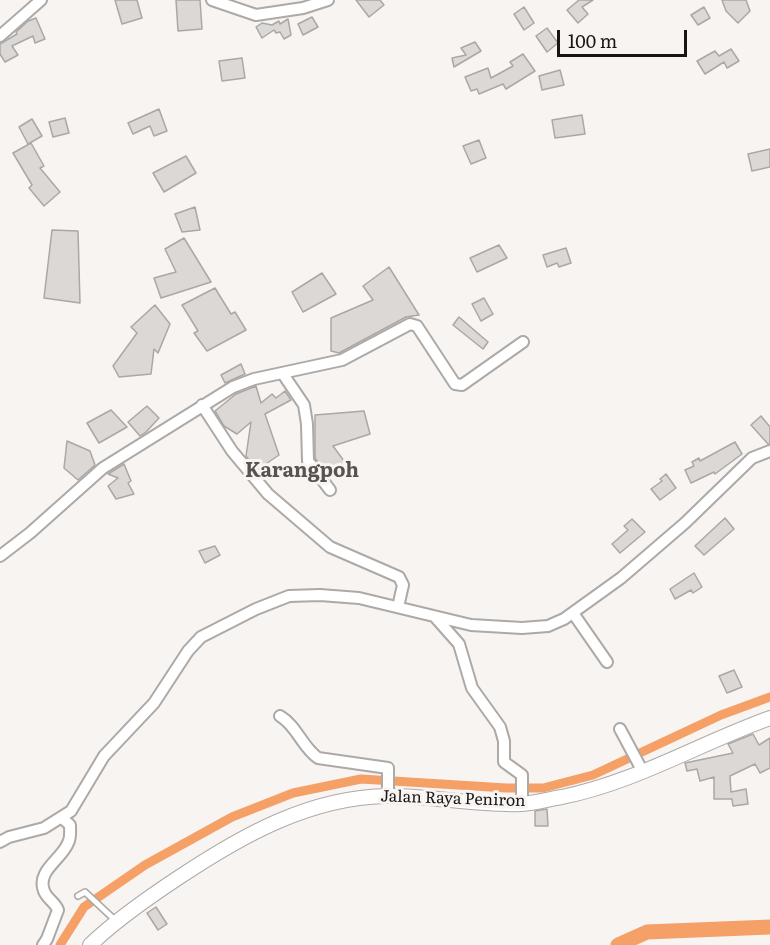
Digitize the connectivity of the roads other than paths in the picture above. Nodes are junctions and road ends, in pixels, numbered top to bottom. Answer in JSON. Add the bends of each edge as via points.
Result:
{"nodes":[{"id":1,"x":40,"y":0,"type":"edge"},
{"id":2,"x":212,"y":0,"type":"edge"},
{"id":3,"x":328,"y":0,"type":"edge"},
{"id":4,"x":0,"y":36,"type":"edge"},
{"id":5,"x":523,"y":342,"type":"dead end"},
{"id":6,"x":283,"y":374,"type":"junction"},
{"id":7,"x":202,"y":405,"type":"junction"},
{"id":8,"x":770,"y":451,"type":"edge"},
{"id":9,"x":330,"y":490,"type":"dead end"},
{"id":10,"x":0,"y":556,"type":"edge"},
{"id":11,"x":398,"y":607,"type":"junction"},
{"id":12,"x":573,"y":613,"type":"junction"},
{"id":13,"x":435,"y":617,"type":"junction"},
{"id":14,"x":607,"y":662,"type":"dead end"},
{"id":15,"x":280,"y":716,"type":"dead end"},
{"id":16,"x":770,"y":718,"type":"edge"},
{"id":17,"x":620,"y":729,"type":"dead end"},
{"id":18,"x":640,"y":767,"type":"junction"},
{"id":19,"x":388,"y":791,"type":"junction"},
{"id":20,"x":522,"y":797,"type":"junction"},
{"id":21,"x":62,"y":818,"type":"junction"},
{"id":22,"x":0,"y":842,"type":"edge"},
{"id":23,"x":78,"y":896,"type":"dead end"},
{"id":24,"x":117,"y":922,"type":"junction"},
{"id":25,"x":43,"y":945,"type":"edge"},
{"id":26,"x":90,"y":945,"type":"edge"}],
"edges":[{"from":1,"to":4,"type":"street"},
{"from":2,"to":3,"type":"street","via":[[258,15]]},
{"from":5,"to":6,"type":"street","via":[[462,385],[455,384],[417,326],[411,324],[342,360]]},
{"from":6,"to":7,"type":"street","via":[[233,387]]},
{"from":6,"to":9,"type":"street","via":[[304,405],[308,461]]},
{"from":7,"to":10,"type":"street","via":[[103,468]]},
{"from":7,"to":11,"type":"street","via":[[232,451],[268,494],[330,547],[399,577],[403,585]]},
{"from":8,"to":12,"type":"street","via":[[752,458],[649,555]]},
{"from":11,"to":13,"type":"street"},
{"from":11,"to":21,"type":"street","via":[[359,598],[289,596],[201,637],[154,703],[104,756],[79,800]]},
{"from":12,"to":13,"type":"street","via":[[548,626],[522,628],[471,625]]},
{"from":12,"to":14,"type":"street"},
{"from":13,"to":20,"type":"street","via":[[459,644],[472,688],[500,727],[504,762],[522,777]]},
{"from":15,"to":19,"type":"street","via":[[315,756],[388,768]]},
{"from":16,"to":18,"type":"main road","name":"Jalan Raya Peniron"},
{"from":17,"to":18,"type":"street"},
{"from":18,"to":20,"type":"main road","name":"Jalan Raya Peniron","via":[[624,780],[564,796]]},
{"from":19,"to":20,"type":"main road","name":"Jalan Raya Peniron"},
{"from":19,"to":24,"type":"main road","name":"Jalan Raya Peniron","via":[[328,804],[265,826],[228,845]]},
{"from":21,"to":22,"type":"street"},
{"from":21,"to":25,"type":"street","via":[[70,825],[68,844],[49,867],[42,883],[45,895],[58,910]]},
{"from":23,"to":24,"type":"lane","via":[[84,891]]},
{"from":24,"to":26,"type":"main road","name":"Jalan Raya Peniron"}]}
